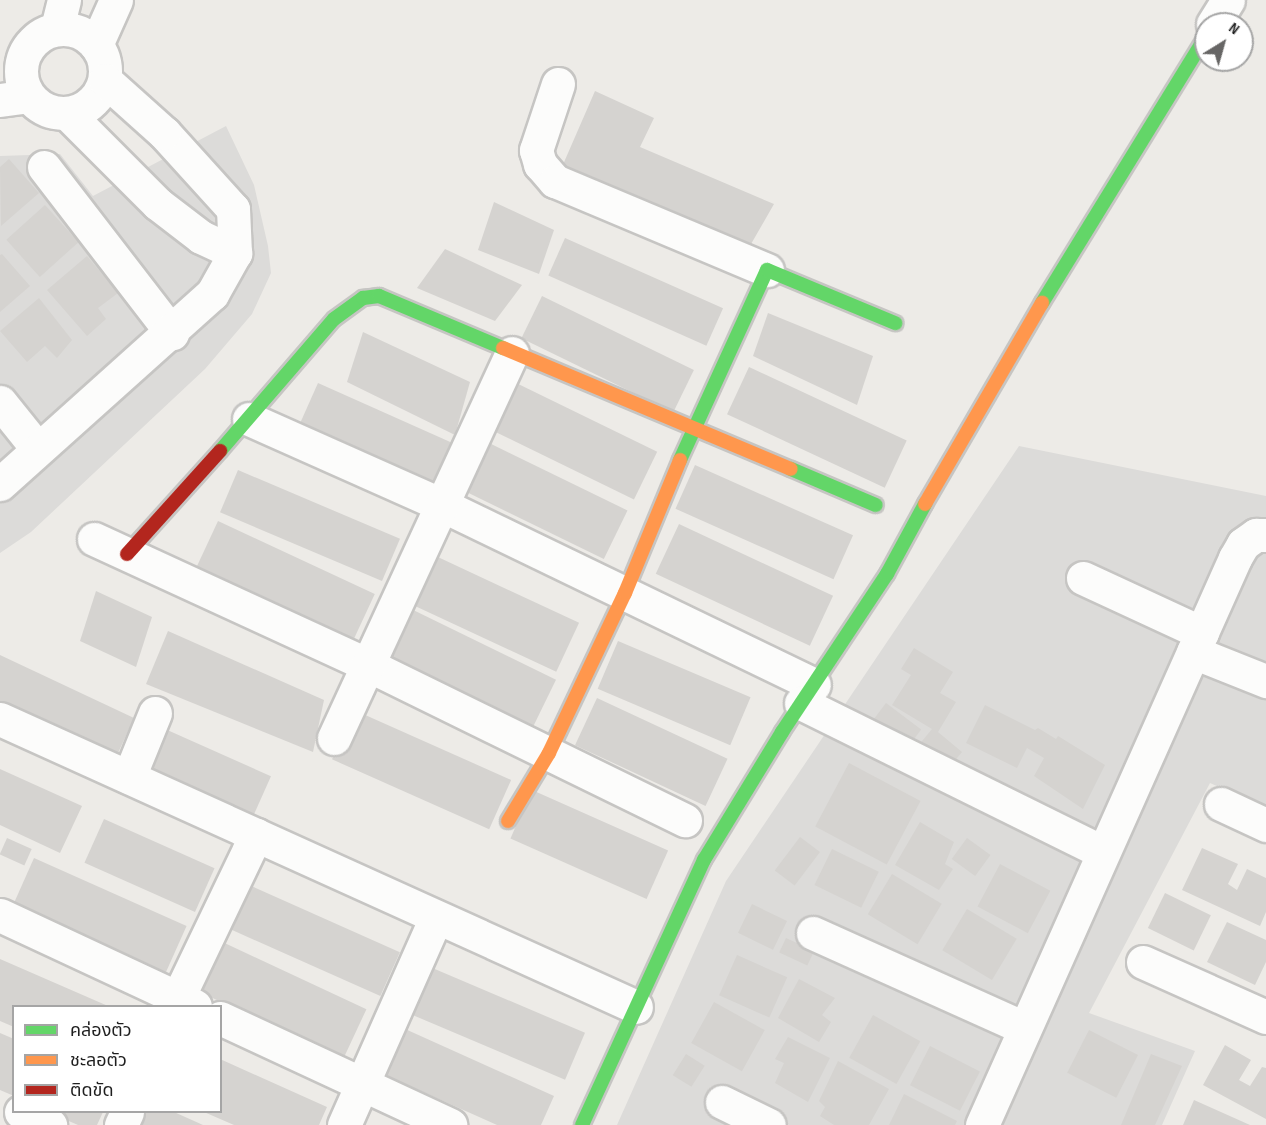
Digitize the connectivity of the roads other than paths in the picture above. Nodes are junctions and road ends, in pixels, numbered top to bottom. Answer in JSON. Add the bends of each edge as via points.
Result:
{"nodes":[{"id":1,"x":116,"y":0,"type":"edge"},
{"id":2,"x":61,"y":14,"type":"edge"},
{"id":3,"x":96,"y":45,"type":"junction"},
{"id":4,"x":1194,"y":55,"type":"edge"},
{"id":5,"x":11,"y":56,"type":"edge"},
{"id":6,"x":105,"y":80,"type":"junction"},
{"id":7,"x":558,"y":84,"type":"dead end"},
{"id":8,"x":14,"y":98,"type":"edge"},
{"id":9,"x":68,"y":114,"type":"junction"},
{"id":10,"x":44,"y":167,"type":"dead end"},
{"id":11,"x":235,"y":253,"type":"junction"},
{"id":12,"x":767,"y":270,"type":"junction"},
{"id":13,"x":895,"y":323,"type":"dead end"},
{"id":14,"x":172,"y":333,"type":"junction"},
{"id":15,"x":512,"y":353,"type":"junction"},
{"id":16,"x":0,"y":402,"type":"edge"},
{"id":17,"x":249,"y":419,"type":"junction"},
{"id":18,"x":692,"y":431,"type":"junction"},
{"id":19,"x":37,"y":448,"type":"junction"},
{"id":20,"x":0,"y":484,"type":"edge"},
{"id":21,"x":442,"y":505,"type":"junction"},
{"id":22,"x":876,"y":506,"type":"dead end"},
{"id":23,"x":1266,"y":535,"type":"edge"},
{"id":24,"x":94,"y":539,"type":"dead end"},
{"id":25,"x":127,"y":554,"type":"junction"},
{"id":26,"x":1083,"y":578,"type":"dead end"},
{"id":27,"x":625,"y":593,"type":"junction"},
{"id":28,"x":1197,"y":643,"type":"junction"},
{"id":29,"x":368,"y":664,"type":"junction"},
{"id":30,"x":1266,"y":681,"type":"edge"},
{"id":31,"x":808,"y":694,"type":"junction"},
{"id":32,"x":155,"y":713,"type":"dead end"},
{"id":33,"x":0,"y":719,"type":"edge"},
{"id":34,"x":334,"y":738,"type":"dead end"},
{"id":35,"x":549,"y":753,"type":"junction"},
{"id":36,"x":129,"y":777,"type":"junction"},
{"id":37,"x":1221,"y":804,"type":"dead end"},
{"id":38,"x":685,"y":819,"type":"dead end"},
{"id":39,"x":508,"y":821,"type":"dead end"},
{"id":40,"x":1266,"y":825,"type":"edge"},
{"id":41,"x":256,"y":835,"type":"junction"},
{"id":42,"x":1102,"y":852,"type":"junction"},
{"id":43,"x":0,"y":915,"type":"edge"},
{"id":44,"x":436,"y":917,"type":"junction"},
{"id":45,"x":813,"y":933,"type":"dead end"},
{"id":46,"x":1143,"y":962,"type":"dead end"},
{"id":47,"x":182,"y":1004,"type":"edge"},
{"id":48,"x":636,"y":1007,"type":"junction"},
{"id":49,"x":1266,"y":1017,"type":"edge"},
{"id":50,"x":222,"y":1019,"type":"edge"},
{"id":51,"x":1024,"y":1028,"type":"junction"},
{"id":52,"x":363,"y":1084,"type":"junction"},
{"id":53,"x":722,"y":1102,"type":"dead end"},
{"id":54,"x":23,"y":1113,"type":"edge"},
{"id":55,"x":50,"y":1125,"type":"edge"},
{"id":56,"x":344,"y":1125,"type":"edge"},
{"id":57,"x":450,"y":1125,"type":"edge"},
{"id":58,"x":582,"y":1125,"type":"edge"},
{"id":59,"x":769,"y":1125,"type":"edge"},
{"id":60,"x":982,"y":1125,"type":"edge"}],
"edges":[{"from":1,"to":3,"type":"street"},
{"from":2,"to":3,"type":"street"},
{"from":2,"to":5,"type":"street"},
{"from":3,"to":6,"type":"street","via":[[105,62]]},
{"from":4,"to":31,"type":"street","via":[[988,390],[887,574]]},
{"from":5,"to":8,"type":"street","via":[[20,76]]},
{"from":6,"to":9,"type":"street","via":[[98,96],[85,108]]},
{"from":6,"to":11,"type":"street","via":[[164,133],[233,209]]},
{"from":7,"to":12,"type":"street","via":[[536,150],[540,164],[555,181]]},
{"from":8,"to":9,"type":"street"},
{"from":9,"to":11,"type":"street","via":[[158,204],[201,237]]},
{"from":10,"to":14,"type":"street"},
{"from":11,"to":14,"type":"street","via":[[212,294]]},
{"from":12,"to":13,"type":"street"},
{"from":12,"to":18,"type":"street"},
{"from":14,"to":19,"type":"street"},
{"from":15,"to":17,"type":"street","via":[[379,296],[363,298],[334,319]]},
{"from":15,"to":18,"type":"street"},
{"from":15,"to":21,"type":"street"},
{"from":16,"to":19,"type":"street"},
{"from":17,"to":21,"type":"street"},
{"from":17,"to":25,"type":"street"},
{"from":18,"to":22,"type":"street"},
{"from":18,"to":27,"type":"street"},
{"from":19,"to":20,"type":"street"},
{"from":21,"to":27,"type":"street"},
{"from":21,"to":29,"type":"street"},
{"from":23,"to":28,"type":"street","via":[[1256,535],[1243,544]]},
{"from":24,"to":25,"type":"street"},
{"from":25,"to":29,"type":"street"},
{"from":26,"to":28,"type":"street"},
{"from":27,"to":31,"type":"street"},
{"from":27,"to":35,"type":"street"},
{"from":28,"to":30,"type":"street"},
{"from":28,"to":42,"type":"street"},
{"from":29,"to":34,"type":"street"},
{"from":29,"to":35,"type":"street"},
{"from":31,"to":42,"type":"street"},
{"from":31,"to":48,"type":"street","via":[[704,860]]},
{"from":32,"to":36,"type":"street"},
{"from":33,"to":36,"type":"street"},
{"from":35,"to":38,"type":"street"},
{"from":35,"to":39,"type":"street"},
{"from":36,"to":41,"type":"street"},
{"from":37,"to":40,"type":"street"},
{"from":41,"to":44,"type":"street"},
{"from":41,"to":47,"type":"street"},
{"from":42,"to":51,"type":"street"},
{"from":43,"to":47,"type":"street"},
{"from":44,"to":48,"type":"street"},
{"from":44,"to":52,"type":"street"},
{"from":45,"to":51,"type":"street"},
{"from":46,"to":49,"type":"street"},
{"from":48,"to":58,"type":"street"},
{"from":50,"to":52,"type":"street"},
{"from":51,"to":60,"type":"street"},
{"from":52,"to":56,"type":"street"},
{"from":52,"to":57,"type":"street"},
{"from":53,"to":59,"type":"street"},
{"from":54,"to":55,"type":"street"}]}
